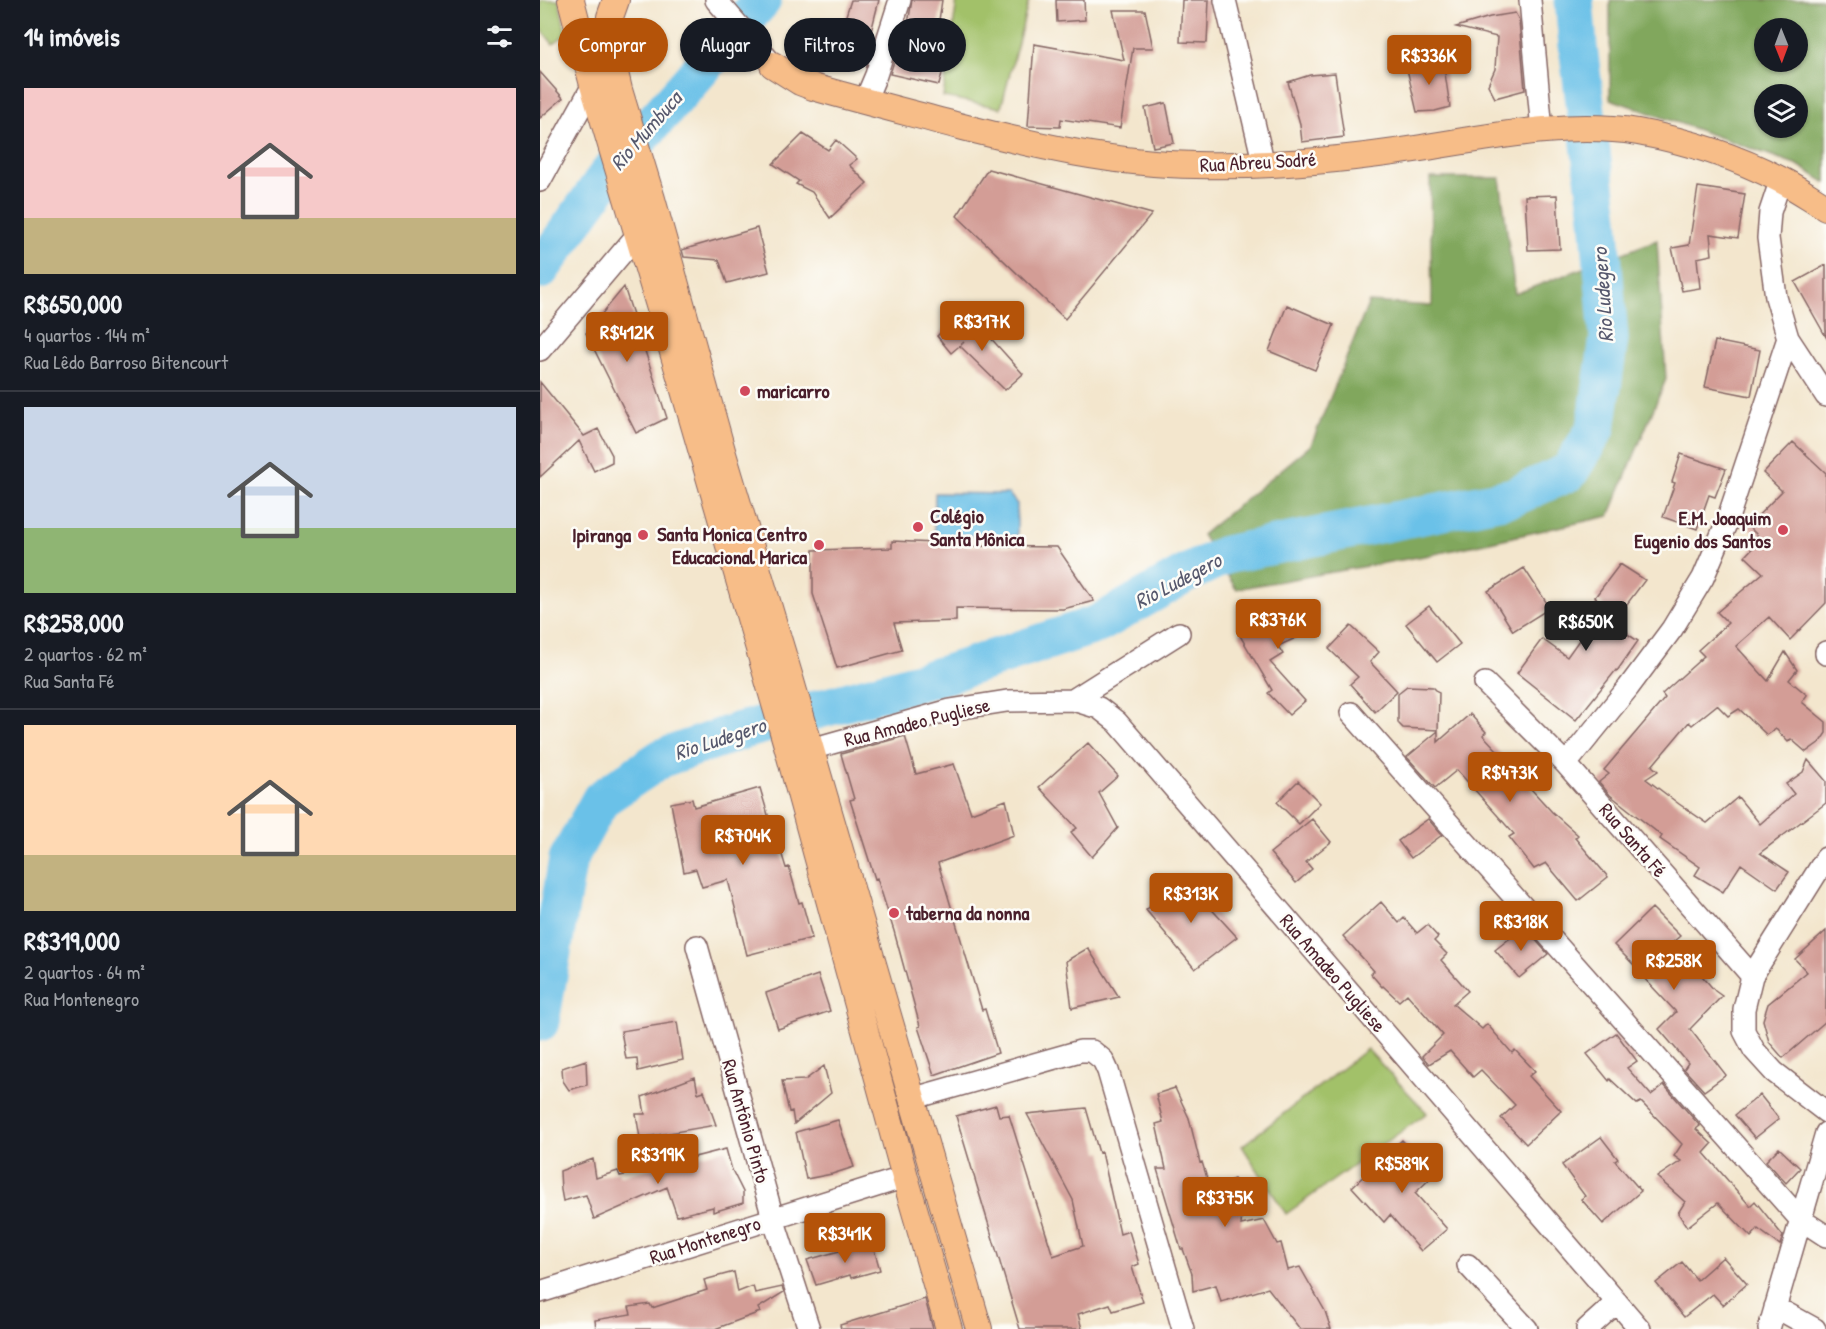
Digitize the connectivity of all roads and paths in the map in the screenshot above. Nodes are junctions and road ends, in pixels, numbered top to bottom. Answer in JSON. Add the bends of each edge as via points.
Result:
{"nodes":[{"id":1,"x":571,"y":0,"type":"edge"},
{"id":2,"x":616,"y":0,"type":"edge"},
{"id":3,"x":716,"y":0,"type":"edge"},
{"id":4,"x":900,"y":0,"type":"edge"},
{"id":5,"x":1225,"y":0,"type":"edge"},
{"id":6,"x":1530,"y":0,"type":"edge"},
{"id":7,"x":773,"y":65,"type":"joint"},
{"id":8,"x":593,"y":84,"type":"junction"},
{"id":9,"x":865,"y":102,"type":"junction"},
{"id":10,"x":1542,"y":131,"type":"junction"},
{"id":11,"x":1264,"y":165,"type":"junction"},
{"id":12,"x":1781,"y":179,"type":"junction"},
{"id":13,"x":540,"y":182,"type":"edge"},
{"id":14,"x":640,"y":200,"type":"junction"},
{"id":15,"x":1826,"y":207,"type":"edge"},
{"id":16,"x":638,"y":234,"type":"junction"},
{"id":17,"x":1788,"y":338,"type":"junction"},
{"id":18,"x":540,"y":350,"type":"edge"},
{"id":19,"x":1826,"y":396,"type":"edge"},
{"id":20,"x":1179,"y":633,"type":"dead end"},
{"id":21,"x":779,"y":680,"type":"junction"},
{"id":22,"x":1485,"y":683,"type":"dead end"},
{"id":23,"x":1072,"y":700,"type":"junction"},
{"id":24,"x":1351,"y":712,"type":"dead end"},
{"id":25,"x":801,"y":742,"type":"junction"},
{"id":26,"x":1566,"y":764,"type":"junction"},
{"id":27,"x":1826,"y":858,"type":"edge"},
{"id":28,"x":697,"y":946,"type":"dead end"},
{"id":29,"x":1752,"y":976,"type":"junction"},
{"id":30,"x":911,"y":1099,"type":"junction"},
{"id":31,"x":1826,"y":1112,"type":"edge"},
{"id":32,"x":1826,"y":1133,"type":"edge"},
{"id":33,"x":905,"y":1177,"type":"junction"},
{"id":34,"x":773,"y":1218,"type":"junction"},
{"id":35,"x":1800,"y":1219,"type":"junction"},
{"id":36,"x":1826,"y":1236,"type":"edge"},
{"id":37,"x":1468,"y":1265,"type":"dead end"},
{"id":38,"x":540,"y":1293,"type":"edge"},
{"id":39,"x":1617,"y":1302,"type":"junction"},
{"id":40,"x":1775,"y":1307,"type":"junction"},
{"id":41,"x":809,"y":1329,"type":"edge"},
{"id":42,"x":949,"y":1329,"type":"edge"},
{"id":43,"x":979,"y":1329,"type":"edge"},
{"id":44,"x":1183,"y":1329,"type":"edge"},
{"id":45,"x":1527,"y":1329,"type":"edge"},
{"id":46,"x":1587,"y":1329,"type":"edge"},
{"id":47,"x":1640,"y":1329,"type":"edge"},
{"id":48,"x":1769,"y":1329,"type":"edge"},
{"id":49,"x":1815,"y":1329,"type":"edge"}],
"edges":[{"from":1,"to":8,"type":"main road"},
{"from":2,"to":14,"type":"main road","via":[[610,13],[610,51]]},
{"from":3,"to":7,"type":"street","name":"Rua Abreu Sodré"},
{"from":4,"to":9,"type":"street"},
{"from":5,"to":11,"type":"street"},
{"from":6,"to":10,"type":"street"},
{"from":7,"to":9,"type":"main road","name":"Rua Abreu Sodré","via":[[800,82]]},
{"from":8,"to":13,"type":"street"},
{"from":8,"to":14,"type":"main road"},
{"from":9,"to":11,"type":"main road","name":"Rua Abreu Sodré","via":[[1064,150],[1194,165]]},
{"from":10,"to":11,"type":"main road","name":"Rua Abreu Sodré"},
{"from":10,"to":12,"type":"main road","name":"Rua Abreu Sodré","via":[[1636,132],[1689,144]]},
{"from":12,"to":15,"type":"main road","name":"Rua Abreu Sodré"},
{"from":12,"to":17,"type":"street","via":[[1770,212],[1768,238],[1776,297]]},
{"from":14,"to":16,"type":"main road"},
{"from":14,"to":21,"type":"main road","via":[[723,454]]},
{"from":16,"to":18,"type":"street"},
{"from":16,"to":21,"type":"main road"},
{"from":17,"to":19,"type":"street"},
{"from":17,"to":26,"type":"street","via":[[1726,524],[1703,578],[1672,629]]},
{"from":20,"to":23,"type":"street"},
{"from":21,"to":25,"type":"main road"},
{"from":22,"to":26,"type":"street","name":"Rua Santa Fé"},
{"from":23,"to":25,"type":"street","name":"Rua Amadeo Pugliese","via":[[1007,701]]},
{"from":23,"to":39,"type":"street","name":"Rua Amadeo Pugliese","via":[[1099,708],[1117,722]]},
{"from":24,"to":35,"type":"street"},
{"from":25,"to":30,"type":"main road"},
{"from":25,"to":33,"type":"main road"},
{"from":26,"to":29,"type":"street","name":"Rua Santa Fé"},
{"from":27,"to":29,"type":"street"},
{"from":28,"to":34,"type":"street","name":"Rua Antônio Pinto"},
{"from":29,"to":31,"type":"street","via":[[1743,1009],[1744,1031],[1754,1050],[1774,1072]]},
{"from":30,"to":43,"type":"main road"},
{"from":30,"to":44,"type":"street","via":[[1080,1051],[1092,1051],[1103,1060]]},
{"from":32,"to":35,"type":"street"},
{"from":33,"to":34,"type":"street","name":"Rua Montenegro"},
{"from":33,"to":42,"type":"main road"},
{"from":34,"to":38,"type":"street","name":"Rua Montenegro"},
{"from":34,"to":41,"type":"street","name":"Rua Antônio Pinto"},
{"from":35,"to":36,"type":"street"},
{"from":35,"to":40,"type":"street"},
{"from":37,"to":45,"type":"street"},
{"from":39,"to":46,"type":"street"},
{"from":39,"to":47,"type":"street","name":"Rua Amadeo Pugliese"},
{"from":40,"to":48,"type":"street"},
{"from":40,"to":49,"type":"street"}]}
